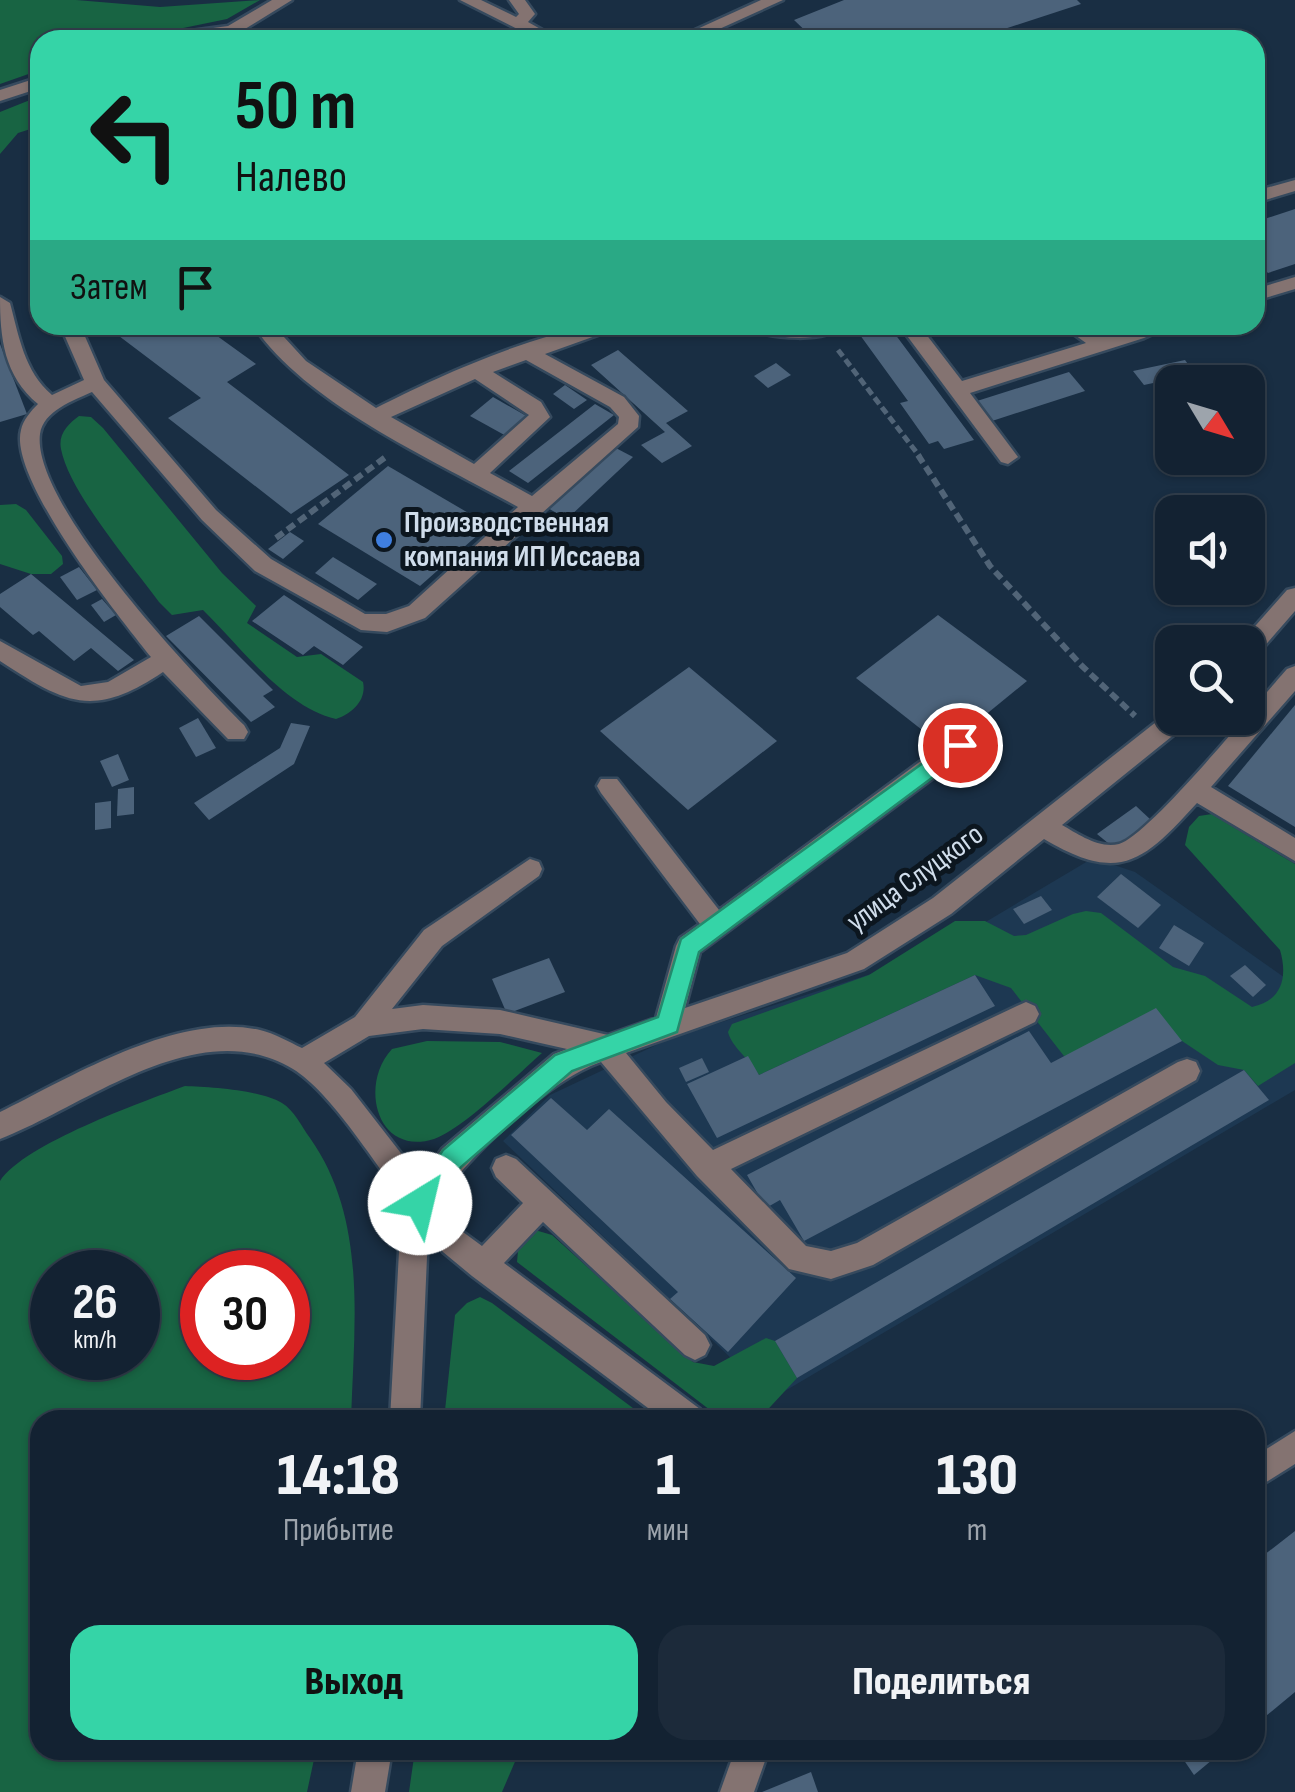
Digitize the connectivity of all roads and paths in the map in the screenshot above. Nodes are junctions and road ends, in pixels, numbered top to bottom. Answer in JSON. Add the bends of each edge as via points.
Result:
{"nodes":[{"id":1,"x":284,"y":0,"type":"edge"},
{"id":2,"x":468,"y":0,"type":"edge"},
{"id":3,"x":517,"y":0,"type":"edge"},
{"id":4,"x":775,"y":0,"type":"edge"},
{"id":5,"x":519,"y":23,"type":"junction"},
{"id":6,"x":237,"y":30,"type":"edge"},
{"id":7,"x":533,"y":30,"type":"edge"},
{"id":8,"x":704,"y":30,"type":"edge"},
{"id":9,"x":30,"y":86,"type":"edge"},
{"id":10,"x":0,"y":96,"type":"edge"},
{"id":11,"x":1295,"y":185,"type":"edge"},
{"id":12,"x":1265,"y":194,"type":"edge"},
{"id":13,"x":1295,"y":283,"type":"edge"},
{"id":14,"x":1265,"y":289,"type":"edge"},
{"id":15,"x":0,"y":303,"type":"edge"},
{"id":16,"x":74,"y":335,"type":"edge"},
{"id":17,"x":269,"y":335,"type":"edge"},
{"id":18,"x":578,"y":335,"type":"edge"},
{"id":19,"x":835,"y":335,"type":"edge"},
{"id":20,"x":916,"y":335,"type":"edge"},
{"id":21,"x":1082,"y":335,"type":"edge"},
{"id":22,"x":1131,"y":335,"type":"edge"},
{"id":23,"x":1107,"y":343,"type":"junction"},
{"id":24,"x":528,"y":353,"type":"junction"},
{"id":25,"x":476,"y":370,"type":"junction"},
{"id":26,"x":95,"y":384,"type":"junction"},
{"id":27,"x":956,"y":390,"type":"junction"},
{"id":28,"x":49,"y":403,"type":"junction"},
{"id":29,"x":374,"y":417,"type":"junction"},
{"id":30,"x":412,"y":438,"type":"junction"},
{"id":31,"x":1008,"y":457,"type":"dead end"},
{"id":32,"x":478,"y":472,"type":"junction"},
{"id":33,"x":532,"y":506,"type":"junction"},
{"id":34,"x":251,"y":556,"type":"junction"},
{"id":35,"x":1295,"y":596,"type":"edge"},
{"id":36,"x":1265,"y":630,"type":"edge"},
{"id":37,"x":0,"y":650,"type":"edge"},
{"id":38,"x":166,"y":659,"type":"junction"},
{"id":39,"x":1295,"y":675,"type":"edge"},
{"id":40,"x":236,"y":732,"type":"dead end"},
{"id":41,"x":1157,"y":736,"type":"joint"},
{"id":42,"x":960,"y":745,"type":"dead end"},
{"id":43,"x":609,"y":786,"type":"dead end"},
{"id":44,"x":1195,"y":789,"type":"junction"},
{"id":45,"x":1041,"y":825,"type":"junction"},
{"id":46,"x":1295,"y":851,"type":"edge"},
{"id":47,"x":530,"y":869,"type":"dead end"},
{"id":48,"x":717,"y":926,"type":"junction"},
{"id":49,"x":1026,"y":1014,"type":"dead end"},
{"id":50,"x":668,"y":1024,"type":"junction"},
{"id":51,"x":364,"y":1025,"type":"junction"},
{"id":52,"x":604,"y":1046,"type":"junction"},
{"id":53,"x":304,"y":1061,"type":"junction"},
{"id":54,"x":1187,"y":1072,"type":"dead end"},
{"id":55,"x":0,"y":1126,"type":"edge"},
{"id":56,"x":707,"y":1166,"type":"junction"},
{"id":57,"x":506,"y":1168,"type":"dead end"},
{"id":58,"x":543,"y":1202,"type":"junction"},
{"id":59,"x":420,"y":1203,"type":"junction"},
{"id":60,"x":482,"y":1266,"type":"junction"},
{"id":61,"x":695,"y":1344,"type":"dead end"},
{"id":62,"x":405,"y":1410,"type":"edge"},
{"id":63,"x":676,"y":1410,"type":"edge"},
{"id":64,"x":1295,"y":1446,"type":"edge"},
{"id":65,"x":1265,"y":1467,"type":"edge"},
{"id":66,"x":373,"y":1760,"type":"edge"},
{"id":67,"x":748,"y":1760,"type":"edge"},
{"id":68,"x":368,"y":1792,"type":"edge"},
{"id":69,"x":737,"y":1792,"type":"edge"}],
"edges":[{"from":1,"to":6,"type":"street"},
{"from":2,"to":5,"type":"street"},
{"from":3,"to":5,"type":"street","via":[[527,14]]},
{"from":4,"to":8,"type":"street"},
{"from":5,"to":7,"type":"street"},
{"from":9,"to":10,"type":"street"},
{"from":11,"to":12,"type":"street"},
{"from":13,"to":14,"type":"street"},
{"from":15,"to":28,"type":"street","via":[[20,373]]},
{"from":16,"to":26,"type":"street"},
{"from":17,"to":29,"type":"street","via":[[314,379]]},
{"from":18,"to":24,"type":"street"},
{"from":19,"to":41,"type":"path","via":[[990,566]]},
{"from":20,"to":27,"type":"street"},
{"from":21,"to":23,"type":"street"},
{"from":22,"to":23,"type":"street"},
{"from":23,"to":27,"type":"street"},
{"from":24,"to":25,"type":"street"},
{"from":24,"to":33,"type":"street","via":[[616,402],[630,421]]},
{"from":25,"to":29,"type":"street"},
{"from":25,"to":32,"type":"street","via":[[540,417]]},
{"from":26,"to":28,"type":"street"},
{"from":26,"to":34,"type":"street"},
{"from":27,"to":31,"type":"street"},
{"from":28,"to":38,"type":"street","via":[[28,446],[46,496]]},
{"from":29,"to":30,"type":"street"},
{"from":30,"to":32,"type":"street"},
{"from":30,"to":34,"type":"path"},
{"from":32,"to":33,"type":"street"},
{"from":33,"to":34,"type":"street","via":[[417,612],[387,623],[361,622]]},
{"from":35,"to":36,"type":"street"},
{"from":37,"to":38,"type":"street","via":[[66,693],[86,698],[102,697]]},
{"from":38,"to":40,"type":"street"},
{"from":39,"to":44,"type":"street"},
{"from":41,"to":45,"type":"street","name":"улица Слуцкого"},
{"from":42,"to":48,"type":"street"},
{"from":43,"to":48,"type":"street"},
{"from":44,"to":45,"type":"street","via":[[1138,850],[1121,857],[1100,856]]},
{"from":44,"to":46,"type":"street"},
{"from":45,"to":50,"type":"street","name":"улица Слуцкого","via":[[942,906],[856,961]]},
{"from":47,"to":51,"type":"street","via":[[434,938]]},
{"from":48,"to":50,"type":"street","via":[[689,946]]},
{"from":49,"to":56,"type":"street"},
{"from":50,"to":52,"type":"street","name":"улица Слуцкого"},
{"from":51,"to":52,"type":"street","via":[[423,1017],[500,1022]]},
{"from":51,"to":53,"type":"street"},
{"from":52,"to":56,"type":"street"},
{"from":52,"to":59,"type":"street","name":"улица Слуцкого","via":[[563,1063],[452,1158]]},
{"from":53,"to":55,"type":"street","via":[[258,1041],[191,1041],[112,1070]]},
{"from":53,"to":59,"type":"street","via":[[341,1098]]},
{"from":54,"to":56,"type":"street","via":[[863,1255],[831,1265],[799,1259]]},
{"from":57,"to":58,"type":"street"},
{"from":58,"to":60,"type":"street"},
{"from":58,"to":61,"type":"street"},
{"from":59,"to":60,"type":"street"},
{"from":59,"to":62,"type":"street"},
{"from":60,"to":63,"type":"street"},
{"from":64,"to":65,"type":"street"},
{"from":66,"to":68,"type":"street"},
{"from":67,"to":69,"type":"street"}]}
